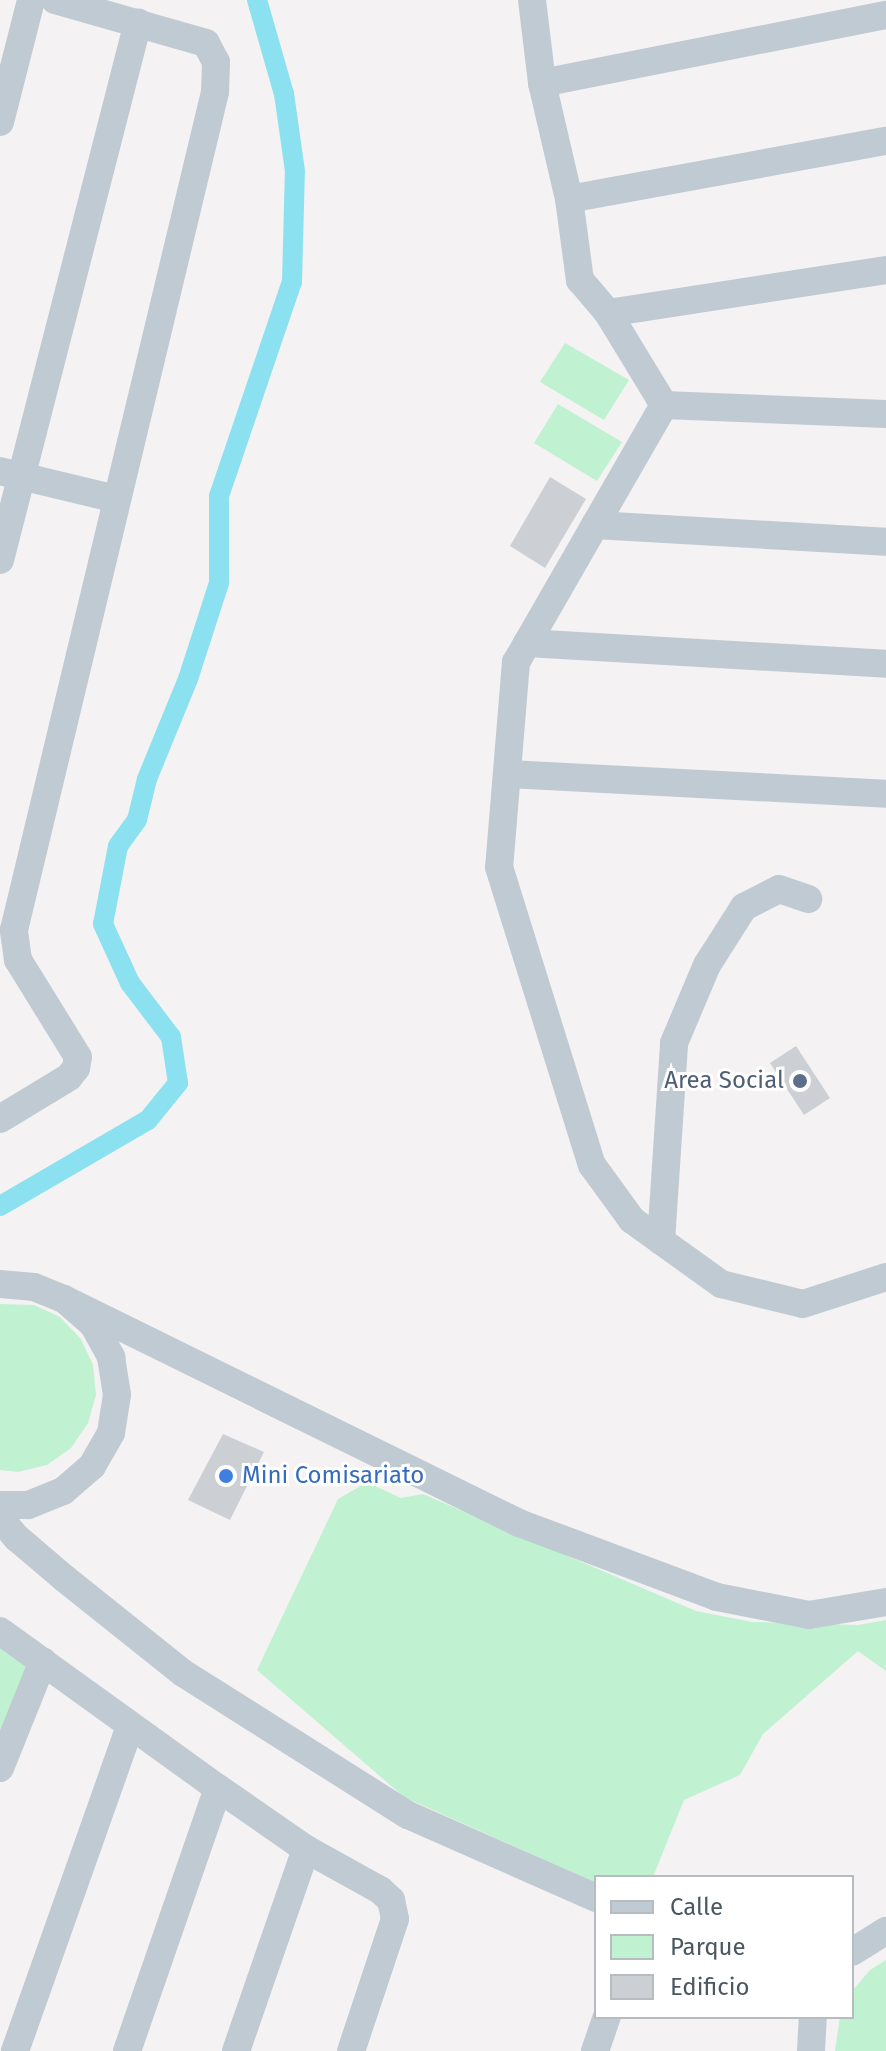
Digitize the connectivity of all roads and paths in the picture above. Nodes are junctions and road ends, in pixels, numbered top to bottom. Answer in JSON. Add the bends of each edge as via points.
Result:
{"nodes":[{"id":1,"x":31,"y":0,"type":"edge"},
{"id":2,"x":55,"y":0,"type":"edge"},
{"id":3,"x":532,"y":0,"type":"edge"},
{"id":4,"x":886,"y":15,"type":"edge"},
{"id":5,"x":138,"y":22,"type":"junction"},
{"id":6,"x":542,"y":83,"type":"junction"},
{"id":7,"x":0,"y":122,"type":"edge"},
{"id":8,"x":886,"y":141,"type":"edge"},
{"id":9,"x":569,"y":199,"type":"junction"},
{"id":10,"x":886,"y":270,"type":"edge"},
{"id":11,"x":608,"y":313,"type":"junction"},
{"id":12,"x":664,"y":405,"type":"junction"},
{"id":13,"x":886,"y":414,"type":"edge"},
{"id":14,"x":11,"y":474,"type":"edge"},
{"id":15,"x":117,"y":499,"type":"junction"},
{"id":16,"x":595,"y":525,"type":"junction"},
{"id":17,"x":886,"y":542,"type":"edge"},
{"id":18,"x":0,"y":560,"type":"edge"},
{"id":19,"x":527,"y":643,"type":"junction"},
{"id":20,"x":886,"y":664,"type":"edge"},
{"id":21,"x":509,"y":774,"type":"junction"},
{"id":22,"x":886,"y":794,"type":"edge"},
{"id":23,"x":808,"y":899,"type":"dead end"},
{"id":24,"x":0,"y":1119,"type":"edge"},
{"id":25,"x":661,"y":1241,"type":"junction"},
{"id":26,"x":886,"y":1277,"type":"edge"},
{"id":27,"x":0,"y":1284,"type":"edge"},
{"id":28,"x":64,"y":1299,"type":"junction"},
{"id":29,"x":0,"y":1505,"type":"edge"},
{"id":30,"x":0,"y":1518,"type":"edge"},
{"id":31,"x":886,"y":1602,"type":"edge"},
{"id":32,"x":0,"y":1631,"type":"edge"},
{"id":33,"x":43,"y":1661,"type":"junction"},
{"id":34,"x":130,"y":1726,"type":"junction"},
{"id":35,"x":0,"y":1768,"type":"edge"},
{"id":36,"x":218,"y":1788,"type":"junction"},
{"id":37,"x":306,"y":1849,"type":"junction"},
{"id":38,"x":594,"y":1897,"type":"edge"},
{"id":39,"x":886,"y":1931,"type":"edge"},
{"id":40,"x":854,"y":1951,"type":"edge"},
{"id":41,"x":606,"y":2019,"type":"edge"},
{"id":42,"x":15,"y":2051,"type":"edge"},
{"id":43,"x":127,"y":2051,"type":"edge"},
{"id":44,"x":236,"y":2051,"type":"edge"},
{"id":45,"x":351,"y":2051,"type":"edge"},
{"id":46,"x":595,"y":2051,"type":"edge"}],
"edges":[{"from":1,"to":7,"type":"street"},
{"from":2,"to":5,"type":"street"},
{"from":3,"to":6,"type":"street"},
{"from":4,"to":6,"type":"street"},
{"from":5,"to":14,"type":"street"},
{"from":5,"to":15,"type":"street","via":[[206,43],[216,62],[215,92]]},
{"from":6,"to":9,"type":"street"},
{"from":8,"to":9,"type":"street"},
{"from":9,"to":11,"type":"street","via":[[580,280]]},
{"from":10,"to":11,"type":"street"},
{"from":11,"to":12,"type":"street"},
{"from":12,"to":13,"type":"street"},
{"from":12,"to":16,"type":"street"},
{"from":14,"to":15,"type":"street"},
{"from":14,"to":18,"type":"street"},
{"from":15,"to":24,"type":"street","via":[[14,930],[18,960],[78,1057],[76,1068]]},
{"from":16,"to":17,"type":"street"},
{"from":16,"to":19,"type":"street"},
{"from":19,"to":20,"type":"street"},
{"from":19,"to":21,"type":"street","via":[[516,662]]},
{"from":21,"to":22,"type":"street"},
{"from":21,"to":25,"type":"street","via":[[499,867],[592,1165],[632,1220]]},
{"from":23,"to":25,"type":"street","via":[[779,889],[744,907],[707,965],[674,1043]]},
{"from":25,"to":26,"type":"street","via":[[721,1284],[803,1304]]},
{"from":27,"to":28,"type":"street","via":[[34,1287]]},
{"from":28,"to":29,"type":"street","via":[[93,1324],[111,1357],[117,1395],[111,1433],[92,1466],[63,1491],[28,1505]]},
{"from":28,"to":31,"type":"street","via":[[519,1523],[717,1597],[809,1615]]},
{"from":30,"to":38,"type":"street","via":[[52,1568],[183,1673],[408,1815]]},
{"from":32,"to":33,"type":"street"},
{"from":33,"to":34,"type":"street"},
{"from":33,"to":35,"type":"street"},
{"from":34,"to":36,"type":"street"},
{"from":34,"to":42,"type":"street"},
{"from":36,"to":37,"type":"street"},
{"from":36,"to":43,"type":"street"},
{"from":37,"to":44,"type":"street"},
{"from":37,"to":45,"type":"street","via":[[391,1900],[395,1919]]},
{"from":39,"to":40,"type":"street"},
{"from":41,"to":46,"type":"street"}]}
